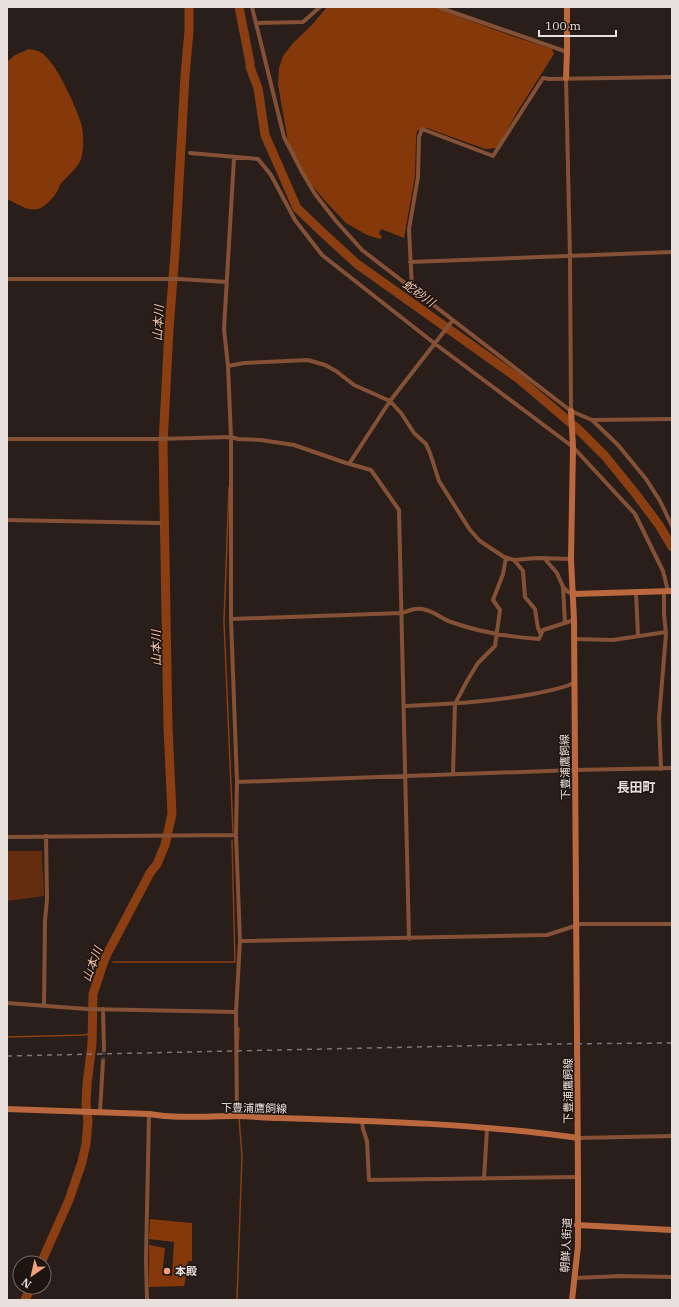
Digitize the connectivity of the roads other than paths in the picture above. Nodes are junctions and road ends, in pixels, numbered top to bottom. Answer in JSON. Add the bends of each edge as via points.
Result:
{"nodes":[{"id":1,"x":252,"y":7,"type":"edge"},
{"id":2,"x":320,"y":7,"type":"edge"},
{"id":3,"x":438,"y":7,"type":"edge"},
{"id":4,"x":566,"y":7,"type":"edge"},
{"id":5,"x":256,"y":23,"type":"junction"},
{"id":6,"x":568,"y":52,"type":"junction"},
{"id":7,"x":672,"y":77,"type":"edge"},
{"id":8,"x":566,"y":78,"type":"junction"},
{"id":9,"x":190,"y":153,"type":"dead end"},
{"id":10,"x":234,"y":158,"type":"junction"},
{"id":11,"x":672,"y":252,"type":"edge"},
{"id":12,"x":570,"y":257,"type":"junction"},
{"id":13,"x":410,"y":262,"type":"junction"},
{"id":14,"x":7,"y":279,"type":"edge"},
{"id":15,"x":227,"y":282,"type":"junction"},
{"id":16,"x":412,"y":288,"type":"junction"},
{"id":17,"x":453,"y":320,"type":"junction"},
{"id":18,"x":434,"y":343,"type":"junction"},
{"id":19,"x":228,"y":366,"type":"junction"},
{"id":20,"x":390,"y":401,"type":"junction"},
{"id":21,"x":571,"y":411,"type":"junction"},
{"id":22,"x":672,"y":419,"type":"edge"},
{"id":23,"x":592,"y":420,"type":"junction"},
{"id":24,"x":231,"y":437,"type":"junction"},
{"id":25,"x":7,"y":439,"type":"edge"},
{"id":26,"x":573,"y":447,"type":"junction"},
{"id":27,"x":349,"y":464,"type":"junction"},
{"id":28,"x":7,"y":520,"type":"edge"},
{"id":29,"x":159,"y":523,"type":"dead end"},
{"id":30,"x":672,"y":526,"type":"edge"},
{"id":31,"x":506,"y":558,"type":"junction"},
{"id":32,"x":544,"y":558,"type":"junction"},
{"id":33,"x":571,"y":559,"type":"junction"},
{"id":34,"x":514,"y":560,"type":"junction"},
{"id":35,"x":563,"y":587,"type":"junction"},
{"id":36,"x":668,"y":591,"type":"edge"},
{"id":37,"x":636,"y":592,"type":"junction"},
{"id":38,"x":573,"y":594,"type":"junction"},
{"id":39,"x":402,"y":613,"type":"junction"},
{"id":40,"x":231,"y":619,"type":"junction"},
{"id":41,"x":574,"y":620,"type":"junction"},
{"id":42,"x":565,"y":623,"type":"junction"},
{"id":43,"x":666,"y":632,"type":"junction"},
{"id":44,"x":496,"y":634,"type":"junction"},
{"id":45,"x":541,"y":634,"type":"junction"},
{"id":46,"x":638,"y":636,"type":"junction"},
{"id":47,"x":574,"y":639,"type":"junction"},
{"id":48,"x":574,"y":683,"type":"junction"},
{"id":49,"x":455,"y":704,"type":"junction"},
{"id":50,"x":405,"y":706,"type":"junction"},
{"id":51,"x":672,"y":768,"type":"edge"},
{"id":52,"x":661,"y":769,"type":"junction"},
{"id":53,"x":575,"y":770,"type":"junction"},
{"id":54,"x":453,"y":774,"type":"junction"},
{"id":55,"x":405,"y":777,"type":"junction"},
{"id":56,"x":237,"y":782,"type":"junction"},
{"id":57,"x":236,"y":835,"type":"junction"},
{"id":58,"x":46,"y":836,"type":"junction"},
{"id":59,"x":7,"y":837,"type":"edge"},
{"id":60,"x":672,"y":924,"type":"edge"},
{"id":61,"x":577,"y":925,"type":"junction"},
{"id":62,"x":409,"y":939,"type":"junction"},
{"id":63,"x":240,"y":942,"type":"junction"},
{"id":64,"x":7,"y":1003,"type":"edge"},
{"id":65,"x":44,"y":1006,"type":"junction"},
{"id":66,"x":102,"y":1009,"type":"junction"},
{"id":67,"x":236,"y":1012,"type":"junction"},
{"id":68,"x":104,"y":1050,"type":"tunnel mouth"},
{"id":69,"x":103,"y":1061,"type":"tunnel mouth"},
{"id":70,"x":7,"y":1109,"type":"edge"},
{"id":71,"x":97,"y":1112,"type":"junction"},
{"id":72,"x":149,"y":1114,"type":"junction"},
{"id":73,"x":237,"y":1116,"type":"junction"},
{"id":74,"x":362,"y":1121,"type":"junction"},
{"id":75,"x":487,"y":1129,"type":"junction"},
{"id":76,"x":672,"y":1136,"type":"edge"},
{"id":77,"x":578,"y":1138,"type":"junction"},
{"id":78,"x":578,"y":1177,"type":"junction"},
{"id":79,"x":484,"y":1179,"type":"junction"},
{"id":80,"x":578,"y":1225,"type":"junction"},
{"id":81,"x":672,"y":1230,"type":"edge"},
{"id":82,"x":574,"y":1278,"type":"junction"},
{"id":83,"x":672,"y":1278,"type":"edge"},
{"id":84,"x":147,"y":1300,"type":"edge"},
{"id":85,"x":572,"y":1300,"type":"edge"}],
"edges":[{"from":1,"to":5,"type":"street"},
{"from":2,"to":5,"type":"street","via":[[303,22]]},
{"from":3,"to":6,"type":"street"},
{"from":4,"to":6,"type":"main road"},
{"from":5,"to":16,"type":"street","via":[[284,137],[302,172],[315,194],[362,250]]},
{"from":6,"to":8,"type":"main road"},
{"from":7,"to":8,"type":"street"},
{"from":8,"to":12,"type":"street"},
{"from":8,"to":13,"type":"street","via":[[543,78],[492,156],[422,129],[419,137],[418,177],[410,229]]},
{"from":9,"to":10,"type":"street"},
{"from":10,"to":15,"type":"street"},
{"from":10,"to":18,"type":"street","via":[[258,159],[272,175],[295,220],[322,255]]},
{"from":11,"to":12,"type":"street"},
{"from":12,"to":13,"type":"street"},
{"from":12,"to":21,"type":"street"},
{"from":13,"to":16,"type":"street"},
{"from":14,"to":15,"type":"street","via":[[166,279]]},
{"from":15,"to":19,"type":"street","via":[[224,329]]},
{"from":16,"to":17,"type":"street"},
{"from":17,"to":18,"type":"street"},
{"from":17,"to":21,"type":"street"},
{"from":18,"to":20,"type":"street"},
{"from":18,"to":26,"type":"street"},
{"from":19,"to":20,"type":"street","via":[[308,360],[325,365],[354,385]]},
{"from":19,"to":24,"type":"street"},
{"from":20,"to":27,"type":"street"},
{"from":20,"to":31,"type":"street","via":[[414,433],[426,444],[440,481],[470,530],[484,545]]},
{"from":21,"to":23,"type":"street"},
{"from":21,"to":26,"type":"main road","name":"下豊浦鷹飼線"},
{"from":22,"to":23,"type":"street"},
{"from":23,"to":30,"type":"street","via":[[618,445],[646,479]]},
{"from":24,"to":25,"type":"street"},
{"from":24,"to":27,"type":"street","via":[[294,445]]},
{"from":24,"to":40,"type":"street"},
{"from":26,"to":33,"type":"main road","name":"下豊浦鷹飼線"},
{"from":26,"to":36,"type":"street","via":[[635,514],[663,571]]},
{"from":27,"to":39,"type":"street","via":[[371,470],[399,510]]},
{"from":28,"to":29,"type":"street"},
{"from":31,"to":34,"type":"street"},
{"from":31,"to":44,"type":"street","via":[[493,600],[500,610]]},
{"from":32,"to":33,"type":"street"},
{"from":32,"to":34,"type":"street"},
{"from":32,"to":35,"type":"street","via":[[557,573]]},
{"from":33,"to":38,"type":"main road","name":"下豊浦鷹飼線"},
{"from":34,"to":45,"type":"street","via":[[523,572],[525,597],[535,609]]},
{"from":35,"to":38,"type":"street"},
{"from":35,"to":42,"type":"street"},
{"from":36,"to":37,"type":"main road"},
{"from":36,"to":43,"type":"street","via":[[664,614]]},
{"from":37,"to":38,"type":"main road"},
{"from":37,"to":46,"type":"street"},
{"from":38,"to":41,"type":"main road","name":"下豊浦鷹飼線"},
{"from":39,"to":40,"type":"street"},
{"from":39,"to":44,"type":"street","via":[[416,608],[428,610],[449,622]]},
{"from":39,"to":50,"type":"street"},
{"from":40,"to":56,"type":"street"},
{"from":41,"to":42,"type":"street"},
{"from":41,"to":47,"type":"main road","name":"下豊浦鷹飼線"},
{"from":42,"to":45,"type":"street","via":[[543,630]]},
{"from":43,"to":46,"type":"street"},
{"from":43,"to":52,"type":"street","via":[[659,718]]},
{"from":44,"to":45,"type":"street","via":[[539,639]]},
{"from":44,"to":49,"type":"street","via":[[495,646],[478,663]]},
{"from":46,"to":47,"type":"street","via":[[608,640]]},
{"from":47,"to":48,"type":"main road","name":"下豊浦鷹飼線"},
{"from":48,"to":49,"type":"street","via":[[563,688],[513,698]]},
{"from":48,"to":53,"type":"main road","name":"下豊浦鷹飼線"},
{"from":49,"to":50,"type":"street"},
{"from":49,"to":54,"type":"street"},
{"from":50,"to":55,"type":"street"},
{"from":51,"to":52,"type":"street"},
{"from":52,"to":53,"type":"street"},
{"from":53,"to":54,"type":"street"},
{"from":53,"to":61,"type":"main road","name":"下豊浦鷹飼線"},
{"from":54,"to":55,"type":"street"},
{"from":55,"to":56,"type":"street"},
{"from":55,"to":62,"type":"street"},
{"from":56,"to":57,"type":"street"},
{"from":57,"to":58,"type":"street"},
{"from":57,"to":63,"type":"street"},
{"from":58,"to":59,"type":"street"},
{"from":58,"to":65,"type":"street"},
{"from":60,"to":61,"type":"street"},
{"from":61,"to":62,"type":"street","via":[[547,935]]},
{"from":61,"to":77,"type":"main road","name":"下豊浦鷹飼線"},
{"from":62,"to":63,"type":"street"},
{"from":63,"to":67,"type":"street"},
{"from":64,"to":65,"type":"street"},
{"from":65,"to":66,"type":"street"},
{"from":66,"to":67,"type":"street"},
{"from":66,"to":68,"type":"street"},
{"from":67,"to":73,"type":"street"},
{"from":69,"to":71,"type":"street"},
{"from":70,"to":71,"type":"main road","name":"下豊浦鷹飼線"},
{"from":71,"to":72,"type":"main road","name":"下豊浦鷹飼線"},
{"from":72,"to":73,"type":"main road","name":"下豊浦鷹飼線","via":[[202,1118]]},
{"from":72,"to":84,"type":"street"},
{"from":73,"to":74,"type":"main road","name":"下豊浦鷹飼線"},
{"from":74,"to":75,"type":"main road","name":"下豊浦鷹飼線"},
{"from":74,"to":79,"type":"street","via":[[367,1141],[369,1180]]},
{"from":75,"to":77,"type":"main road","name":"下豊浦鷹飼線"},
{"from":75,"to":79,"type":"street"},
{"from":76,"to":77,"type":"street"},
{"from":77,"to":78,"type":"main road","name":"朝鮮人街道"},
{"from":78,"to":79,"type":"street"},
{"from":78,"to":80,"type":"main road","name":"朝鮮人街道"},
{"from":80,"to":81,"type":"main road"},
{"from":80,"to":82,"type":"main road","name":"朝鮮人街道"},
{"from":82,"to":83,"type":"street","name":"朝鮮人街道"},
{"from":82,"to":85,"type":"main road"}]}
